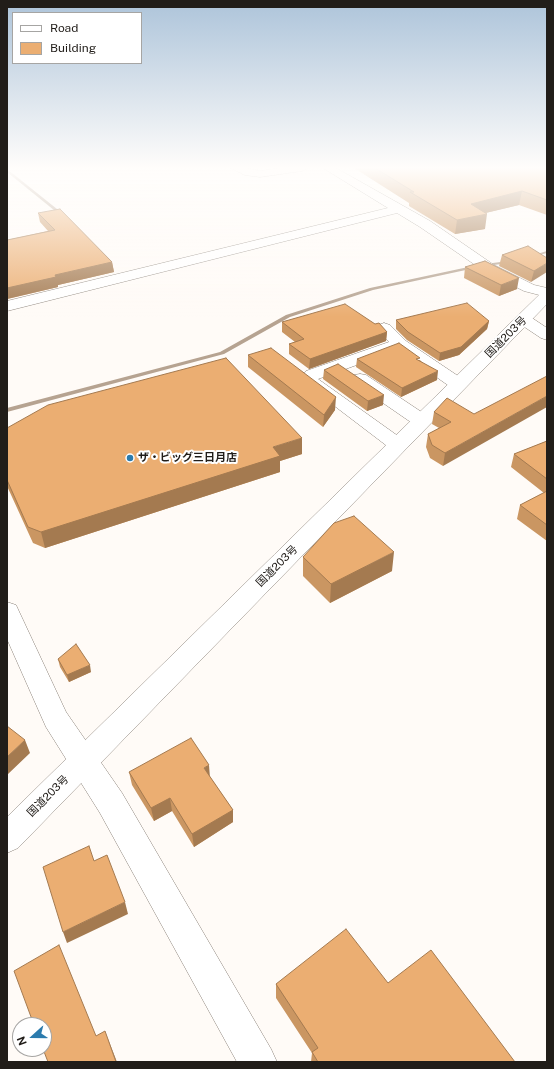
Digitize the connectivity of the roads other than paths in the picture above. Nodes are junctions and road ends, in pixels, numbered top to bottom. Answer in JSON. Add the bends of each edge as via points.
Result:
{"nodes":[{"id":1,"x":363,"y":218,"type":"edge"},
{"id":2,"x":414,"y":218,"type":"edge"},
{"id":3,"x":547,"y":294,"type":"edge"},
{"id":4,"x":7,"y":306,"type":"edge"},
{"id":5,"x":523,"y":319,"type":"junction"},
{"id":6,"x":384,"y":328,"type":"edge"},
{"id":7,"x":547,"y":335,"type":"edge"},
{"id":8,"x":400,"y":344,"type":"junction"},
{"id":9,"x":340,"y":366,"type":"junction"},
{"id":10,"x":458,"y":384,"type":"junction"},
{"id":11,"x":422,"y":421,"type":"junction"},
{"id":12,"x":398,"y":445,"type":"junction"},
{"id":13,"x":7,"y":611,"type":"edge"},
{"id":14,"x":84,"y":761,"type":"junction"},
{"id":15,"x":7,"y":838,"type":"edge"},
{"id":16,"x":258,"y":1062,"type":"edge"}],
"edges":[{"from":1,"to":4,"type":"main road"},
{"from":2,"to":3,"type":"main road","via":[[486,265],[529,288]]},
{"from":3,"to":5,"type":"main road","name":"国道203号"},
{"from":5,"to":7,"type":"main road"},
{"from":5,"to":10,"type":"main road","name":"国道203号"},
{"from":6,"to":8,"type":"main road"},
{"from":8,"to":9,"type":"main road"},
{"from":8,"to":10,"type":"main road"},
{"from":9,"to":11,"type":"main road"},
{"from":9,"to":12,"type":"main road","via":[[300,373]]},
{"from":10,"to":11,"type":"main road","name":"国道203号"},
{"from":11,"to":12,"type":"main road","name":"国道203号"},
{"from":12,"to":14,"type":"main road","name":"国道203号"},
{"from":13,"to":14,"type":"main road","via":[[56,719]]},
{"from":14,"to":15,"type":"main road","name":"国道203号"},
{"from":14,"to":16,"type":"main road","via":[[111,803]]}]}
